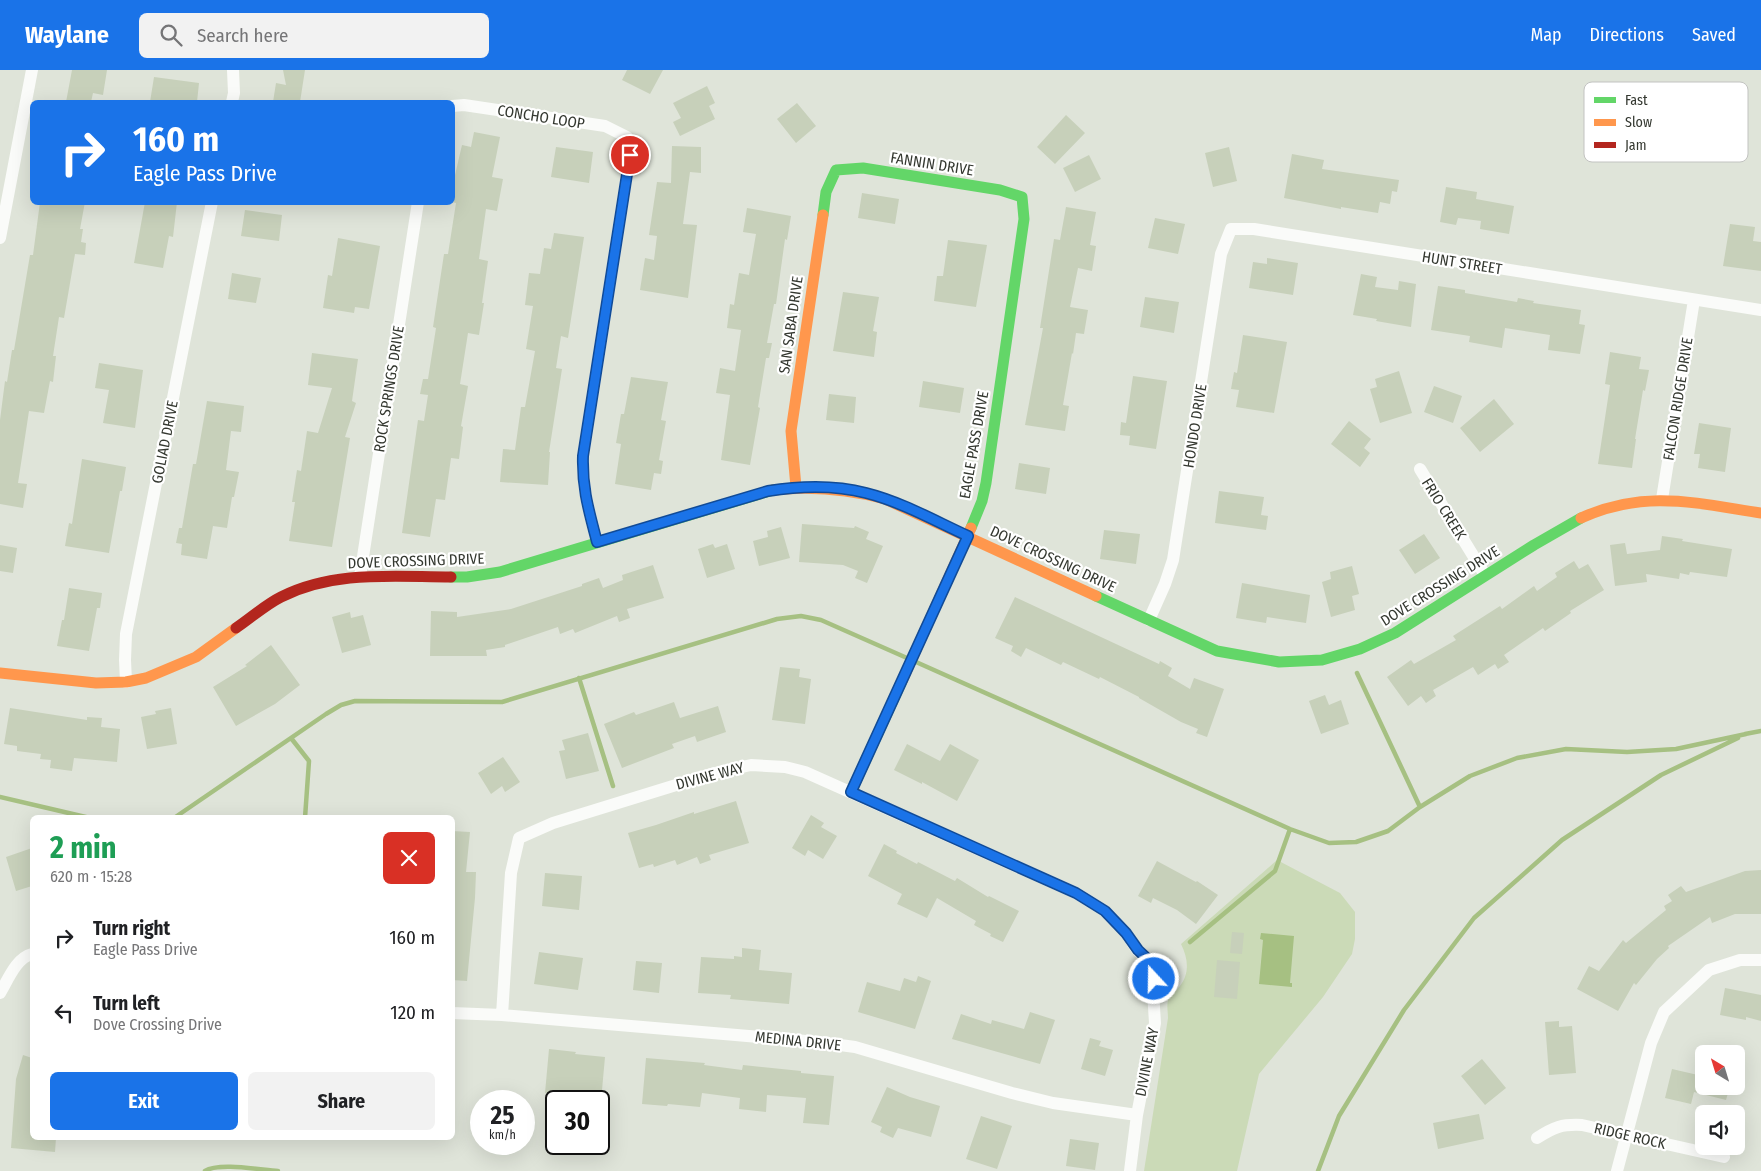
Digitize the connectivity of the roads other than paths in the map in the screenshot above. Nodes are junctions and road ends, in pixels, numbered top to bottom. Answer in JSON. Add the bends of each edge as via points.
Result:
{"nodes":[{"id":1,"x":32,"y":70,"type":"edge"},
{"id":2,"x":233,"y":70,"type":"edge"},
{"id":3,"x":232,"y":100,"type":"edge"},
{"id":4,"x":455,"y":106,"type":"edge"},
{"id":5,"x":836,"y":170,"type":"joint"},
{"id":6,"x":1022,"y":197,"type":"joint"},
{"id":7,"x":211,"y":205,"type":"edge"},
{"id":8,"x":418,"y":205,"type":"edge"},
{"id":9,"x":1231,"y":230,"type":"joint"},
{"id":10,"x":0,"y":238,"type":"edge"},
{"id":11,"x":1694,"y":300,"type":"junction"},
{"id":12,"x":1761,"y":310,"type":"edge"},
{"id":13,"x":1420,"y":469,"type":"dead end"},
{"id":14,"x":796,"y":487,"type":"junction"},
{"id":15,"x":1662,"y":499,"type":"junction"},
{"id":16,"x":1761,"y":513,"type":"edge"},
{"id":17,"x":968,"y":536,"type":"junction"},
{"id":18,"x":597,"y":542,"type":"junction"},
{"id":19,"x":1485,"y":575,"type":"junction"},
{"id":20,"x":360,"y":576,"type":"junction"},
{"id":21,"x":1149,"y":620,"type":"junction"},
{"id":22,"x":0,"y":673,"type":"edge"},
{"id":23,"x":126,"y":682,"type":"junction"},
{"id":24,"x":851,"y":792,"type":"junction"},
{"id":25,"x":30,"y":955,"type":"edge"},
{"id":26,"x":1761,"y":960,"type":"edge"},
{"id":27,"x":0,"y":993,"type":"edge"},
{"id":28,"x":455,"y":1013,"type":"edge"},
{"id":29,"x":502,"y":1015,"type":"junction"},
{"id":30,"x":1136,"y":1115,"type":"junction"},
{"id":31,"x":1627,"y":1135,"type":"junction"},
{"id":32,"x":1537,"y":1138,"type":"dead end"},
{"id":33,"x":1724,"y":1157,"type":"dead end"},
{"id":34,"x":1130,"y":1171,"type":"edge"},
{"id":35,"x":1618,"y":1171,"type":"edge"}],
"edges":[{"from":1,"to":10,"type":"street"},
{"from":2,"to":3,"type":"street"},
{"from":4,"to":18,"type":"street","name":"CONCHO LOOP","via":[[605,126],[627,137],[630,155],[583,456],[585,497]]},
{"from":5,"to":6,"type":"street","name":"FANNIN DRIVE","via":[[863,168],[1000,190]]},
{"from":5,"to":14,"type":"street","name":"SAN SABA DRIVE","via":[[826,192],[791,431]]},
{"from":6,"to":17,"type":"street","name":"EAGLE PASS DRIVE","via":[[1024,218],[986,483]]},
{"from":7,"to":23,"type":"street","name":"GOLIAD DRIVE","via":[[126,634]]},
{"from":8,"to":20,"type":"street","name":"ROCK SPRINGS DRIVE"},
{"from":9,"to":11,"type":"street","name":"HUNT STREET","via":[[1254,229]]},
{"from":9,"to":21,"type":"street","name":"HONDO DRIVE","via":[[1221,254],[1174,560]]},
{"from":11,"to":12,"type":"street","name":"HUNT STREET"},
{"from":11,"to":15,"type":"street","name":"FALCON RIDGE DRIVE"},
{"from":13,"to":19,"type":"street","name":"FRIO CREEK"},
{"from":14,"to":17,"type":"street","name":"DOVE CROSSING DRIVE","via":[[865,492]]},
{"from":14,"to":18,"type":"street","name":"DOVE CROSSING DRIVE","via":[[768,491]]},
{"from":15,"to":16,"type":"street","name":"DOVE CROSSING DRIVE"},
{"from":15,"to":19,"type":"street","name":"DOVE CROSSING DRIVE","via":[[1605,508],[1553,532]]},
{"from":17,"to":21,"type":"street","name":"DOVE CROSSING DRIVE"},
{"from":17,"to":24,"type":"street","name":"EAGLE PASS DRIVE"},
{"from":18,"to":20,"type":"street","name":"DOVE CROSSING DRIVE","via":[[483,575]]},
{"from":19,"to":21,"type":"street","name":"DOVE CROSSING DRIVE","via":[[1395,634],[1327,660],[1265,661],[1218,651]]},
{"from":20,"to":23,"type":"street","name":"DOVE CROSSING DRIVE","via":[[335,579],[280,597],[196,657],[146,678]]},
{"from":22,"to":23,"type":"street","name":"DOVE CROSSING DRIVE"},
{"from":24,"to":29,"type":"street","name":"DIVINE WAY","via":[[805,772],[786,767],[751,765],[562,820],[519,838],[511,873]]},
{"from":24,"to":30,"type":"street","name":"DIVINE WAY","via":[[1076,893],[1105,911],[1126,933],[1155,966],[1155,1022]]},
{"from":25,"to":27,"type":"street","via":[[16,966]]},
{"from":26,"to":31,"type":"street","via":[[1740,960],[1708,970],[1664,1012],[1651,1043]]},
{"from":28,"to":29,"type":"street","name":"MEDINA DRIVE"},
{"from":29,"to":30,"type":"street","name":"MEDINA DRIVE","via":[[855,1047],[1036,1099]]},
{"from":30,"to":34,"type":"street","name":"DIVINE WAY"},
{"from":31,"to":32,"type":"street","name":"RIDGE ROCK","via":[[1568,1124],[1552,1128]]},
{"from":31,"to":33,"type":"street","name":"RIDGE ROCK"},
{"from":31,"to":35,"type":"street"}]}
